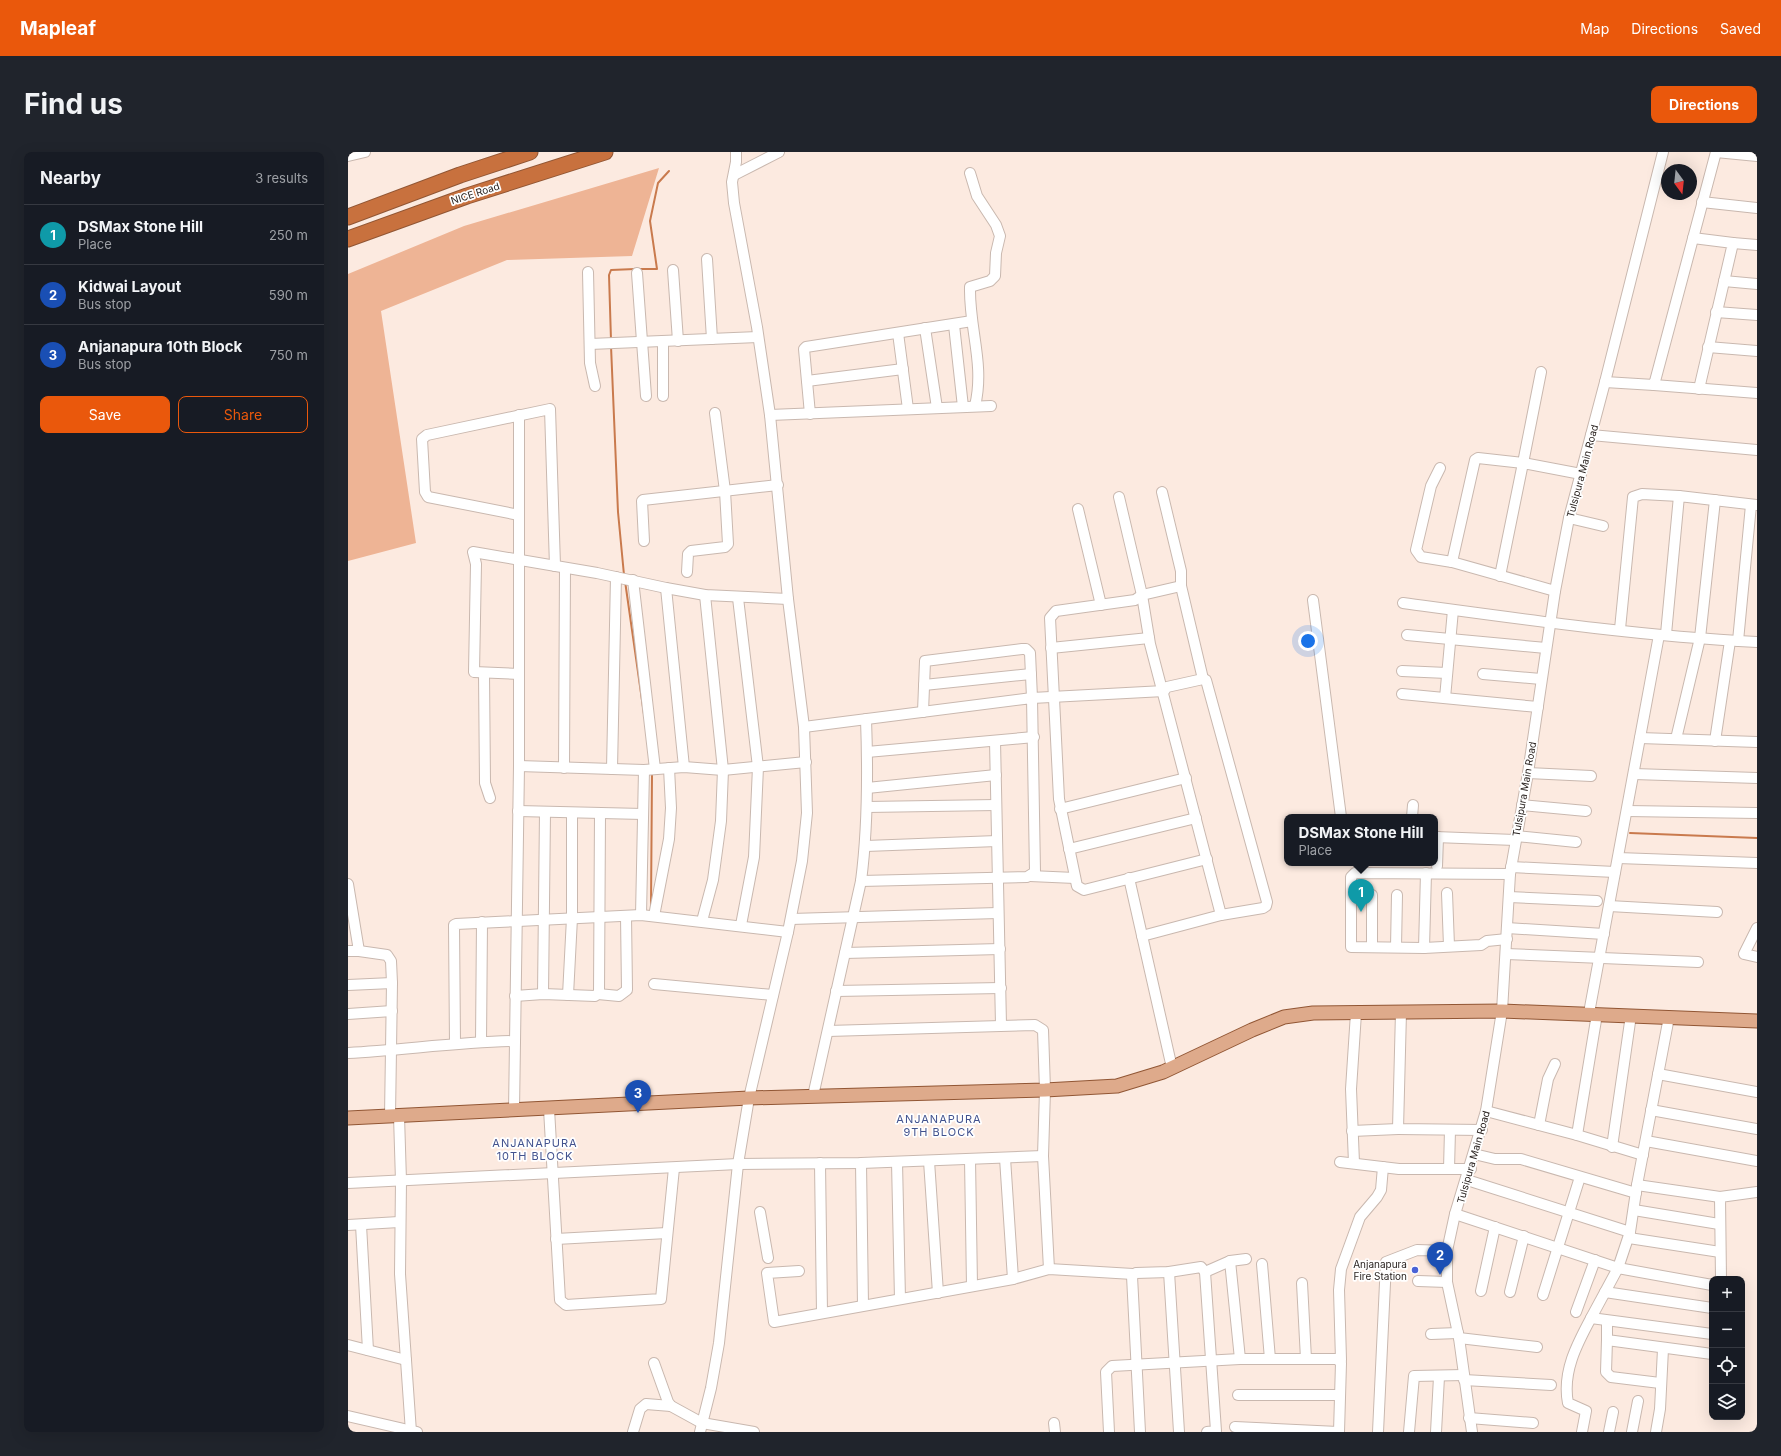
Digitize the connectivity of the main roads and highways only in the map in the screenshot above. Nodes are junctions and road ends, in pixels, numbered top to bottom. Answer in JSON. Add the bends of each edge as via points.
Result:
{"nodes":[{"id":1,"x":530,"y":152,"type":"edge"},
{"id":2,"x":604,"y":152,"type":"edge"},
{"id":3,"x":348,"y":217,"type":"edge"},
{"id":4,"x":348,"y":239,"type":"edge"},
{"id":5,"x":1757,"y":1021,"type":"edge"},
{"id":6,"x":348,"y":1118,"type":"edge"}],
"edges":[{"from":1,"to":3,"type":"highway"},
{"from":2,"to":4,"type":"highway","name":"NICE Road","via":[[467,196]]},
{"from":5,"to":6,"type":"main road","via":[[1502,1011],[1313,1013],[1284,1018],[1252,1030],[1163,1072],[1117,1086],[749,1098]]}]}
